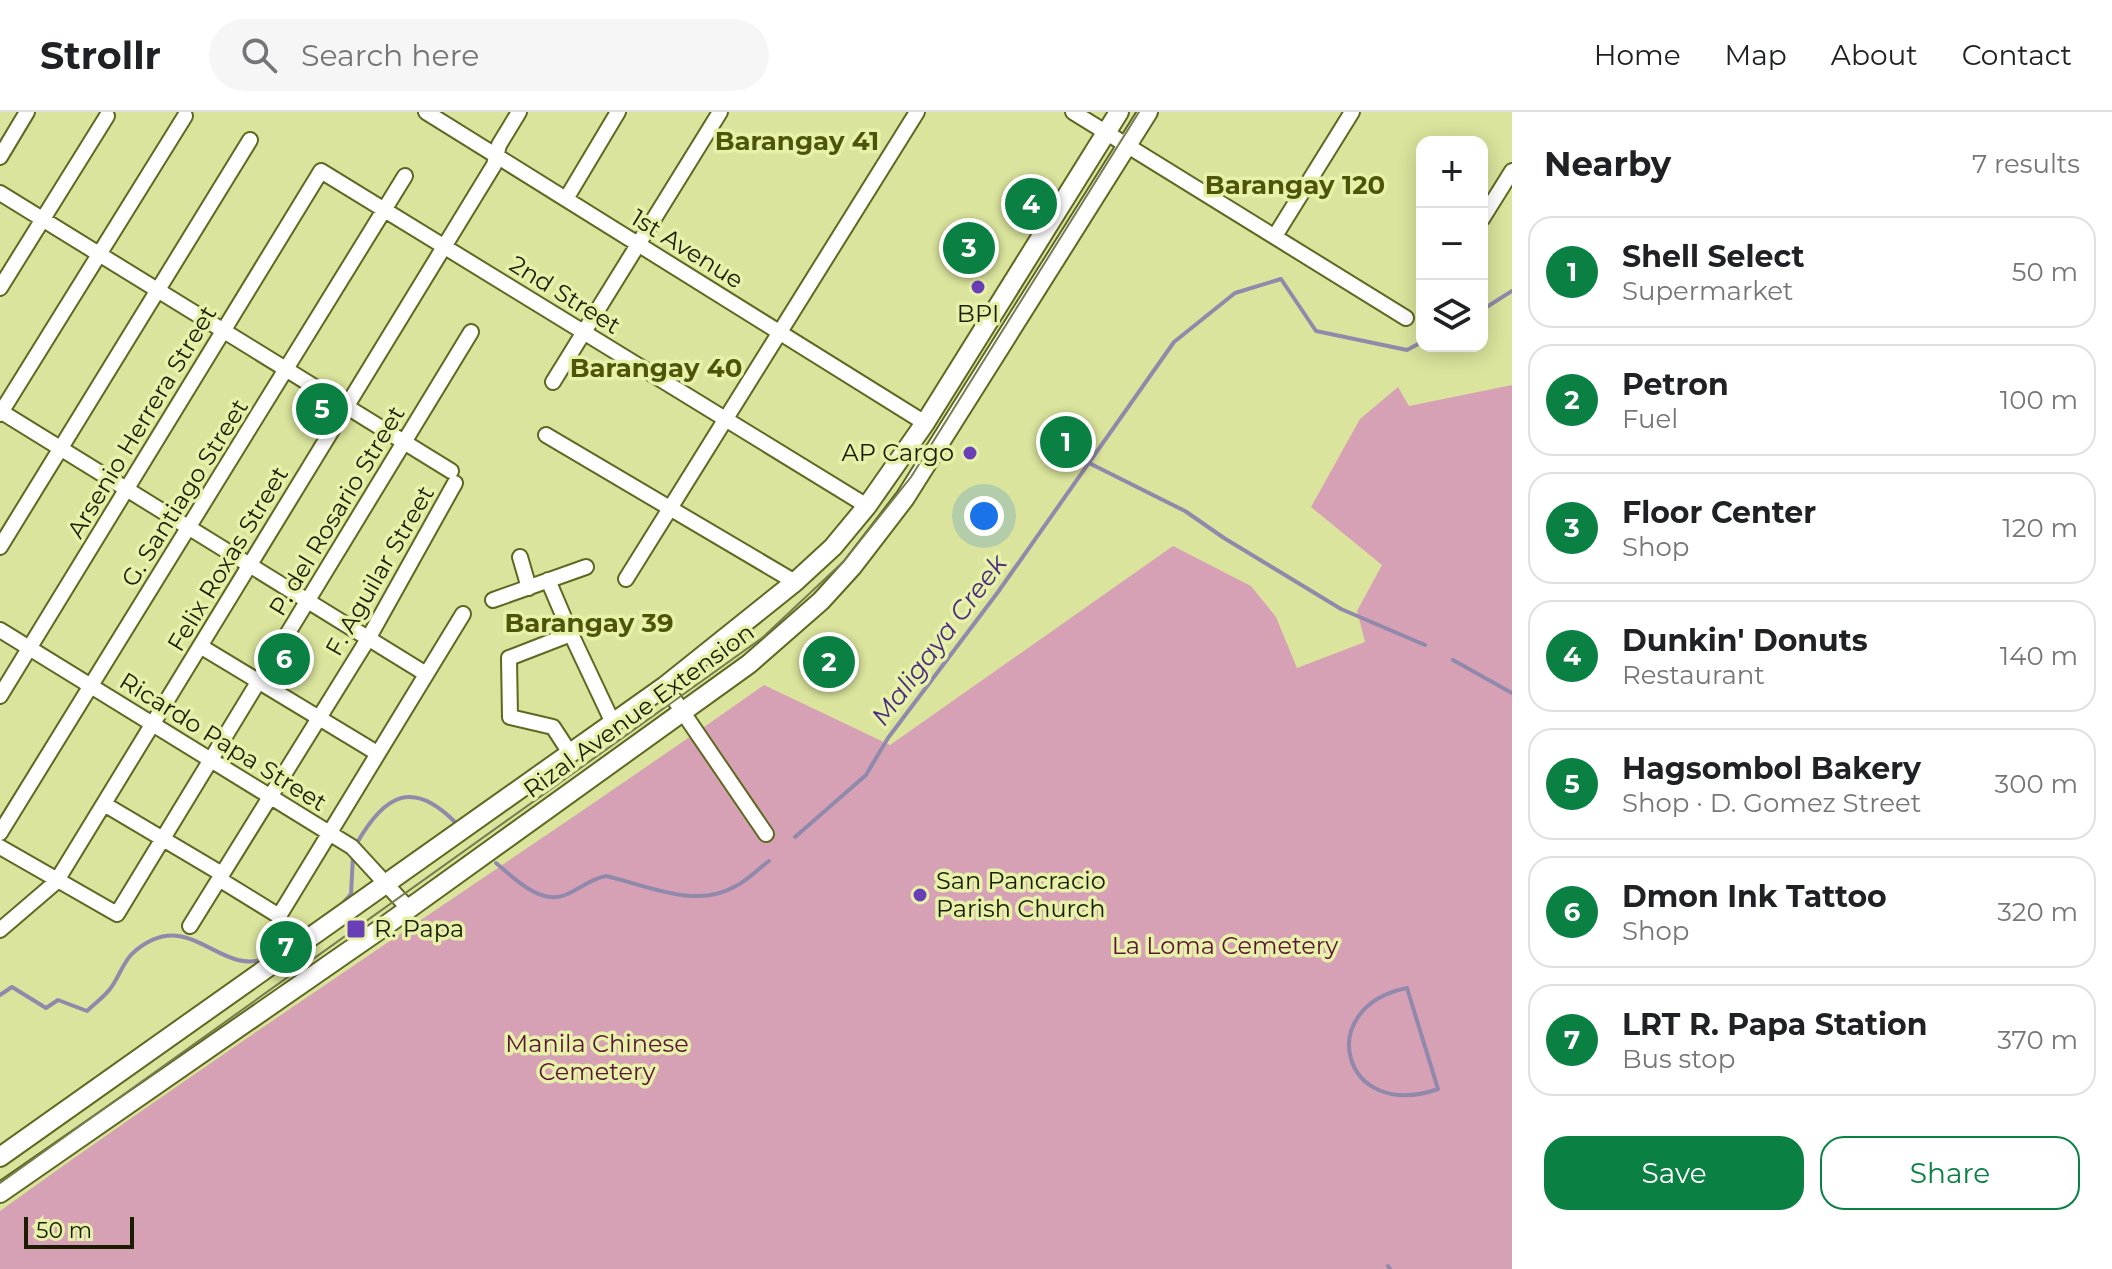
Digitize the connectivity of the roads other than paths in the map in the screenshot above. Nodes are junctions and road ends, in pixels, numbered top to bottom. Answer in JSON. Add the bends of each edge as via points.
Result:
{"nodes":[{"id":1,"x":27,"y":112,"type":"edge"},
{"id":2,"x":426,"y":112,"type":"edge"},
{"id":3,"x":519,"y":112,"type":"edge"},
{"id":4,"x":618,"y":112,"type":"edge"},
{"id":5,"x":720,"y":112,"type":"edge"},
{"id":6,"x":917,"y":112,"type":"edge"},
{"id":7,"x":1073,"y":112,"type":"edge"},
{"id":8,"x":1119,"y":112,"type":"edge"},
{"id":9,"x":1148,"y":112,"type":"edge"},
{"id":10,"x":1352,"y":112,"type":"edge"},
{"id":11,"x":107,"y":116,"type":"dead end"},
{"id":12,"x":185,"y":116,"type":"dead end"},
{"id":13,"x":1106,"y":132,"type":"junction"},
{"id":14,"x":250,"y":140,"type":"dead end"},
{"id":15,"x":1127,"y":145,"type":"junction"},
{"id":16,"x":496,"y":155,"type":"junction"},
{"id":17,"x":0,"y":157,"type":"edge"},
{"id":18,"x":321,"y":171,"type":"joint"},
{"id":19,"x":1512,"y":171,"type":"edge"},
{"id":20,"x":405,"y":176,"type":"dead end"},
{"id":21,"x":0,"y":193,"type":"edge"},
{"id":22,"x":566,"y":199,"type":"junction"},
{"id":23,"x":1488,"y":209,"type":"edge"},
{"id":24,"x":385,"y":210,"type":"junction"},
{"id":25,"x":43,"y":219,"type":"junction"},
{"id":26,"x":1275,"y":236,"type":"junction"},
{"id":27,"x":638,"y":244,"type":"junction"},
{"id":28,"x":445,"y":247,"type":"junction"},
{"id":29,"x":99,"y":254,"type":"junction"},
{"id":30,"x":0,"y":288,"type":"edge"},
{"id":31,"x":159,"y":290,"type":"junction"},
{"id":32,"x":1406,"y":318,"type":"dead end"},
{"id":33,"x":224,"y":331,"type":"junction"},
{"id":34,"x":471,"y":332,"type":"dead end"},
{"id":35,"x":584,"y":332,"type":"junction"},
{"id":36,"x":780,"y":333,"type":"junction"},
{"id":37,"x":288,"y":370,"type":"junction"},
{"id":38,"x":553,"y":382,"type":"dead end"},
{"id":39,"x":937,"y":404,"type":"junction"},
{"id":40,"x":347,"y":407,"type":"junction"},
{"id":41,"x":0,"y":412,"type":"edge"},
{"id":42,"x":957,"y":417,"type":"junction"},
{"id":43,"x":726,"y":420,"type":"junction"},
{"id":44,"x":925,"y":423,"type":"junction"},
{"id":45,"x":546,"y":435,"type":"dead end"},
{"id":46,"x":405,"y":443,"type":"junction"},
{"id":47,"x":60,"y":447,"type":"junction"},
{"id":48,"x":126,"y":489,"type":"junction"},
{"id":49,"x":867,"y":506,"type":"junction"},
{"id":50,"x":671,"y":508,"type":"junction"},
{"id":51,"x":189,"y":528,"type":"junction"},
{"id":52,"x":0,"y":547,"type":"edge"},
{"id":53,"x":520,"y":557,"type":"dead end"},
{"id":54,"x":250,"y":566,"type":"junction"},
{"id":55,"x":586,"y":567,"type":"dead end"},
{"id":56,"x":626,"y":579,"type":"dead end"},
{"id":57,"x":548,"y":580,"type":"junction"},
{"id":58,"x":795,"y":582,"type":"junction"},
{"id":59,"x":529,"y":588,"type":"junction"},
{"id":60,"x":493,"y":600,"type":"dead end"},
{"id":61,"x":308,"y":602,"type":"junction"},
{"id":62,"x":463,"y":614,"type":"dead end"},
{"id":63,"x":0,"y":630,"type":"edge"},
{"id":64,"x":571,"y":634,"type":"junction"},
{"id":65,"x":368,"y":639,"type":"junction"},
{"id":66,"x":200,"y":646,"type":"junction"},
{"id":67,"x":29,"y":648,"type":"junction"},
{"id":68,"x":426,"y":674,"type":"junction"},
{"id":69,"x":258,"y":681,"type":"junction"},
{"id":70,"x":91,"y":686,"type":"junction"},
{"id":71,"x":665,"y":686,"type":"junction"},
{"id":72,"x":0,"y":696,"type":"edge"},
{"id":73,"x":682,"y":712,"type":"junction"},
{"id":74,"x":320,"y":717,"type":"junction"},
{"id":75,"x":613,"y":723,"type":"junction"},
{"id":76,"x":152,"y":724,"type":"junction"},
{"id":77,"x":377,"y":753,"type":"junction"},
{"id":78,"x":570,"y":753,"type":"junction"},
{"id":79,"x":210,"y":759,"type":"junction"},
{"id":80,"x":270,"y":797,"type":"junction"},
{"id":81,"x":104,"y":804,"type":"junction"},
{"id":82,"x":0,"y":833,"type":"edge"},
{"id":83,"x":329,"y":833,"type":"junction"},
{"id":84,"x":766,"y":834,"type":"dead end"},
{"id":85,"x":162,"y":839,"type":"junction"},
{"id":86,"x":0,"y":847,"type":"edge"},
{"id":87,"x":221,"y":876,"type":"junction"},
{"id":88,"x":56,"y":882,"type":"junction"},
{"id":89,"x":387,"y":883,"type":"junction"},
{"id":90,"x":409,"y":909,"type":"junction"},
{"id":91,"x":190,"y":926,"type":"dead end"},
{"id":92,"x":0,"y":930,"type":"edge"},
{"id":93,"x":0,"y":1157,"type":"edge"},
{"id":94,"x":0,"y":1193,"type":"edge"}],
"edges":[{"from":1,"to":17,"type":"street"},
{"from":2,"to":16,"type":"street","name":"1st Avenue"},
{"from":3,"to":16,"type":"street","name":"Felix Roxas Street"},
{"from":4,"to":22,"type":"street"},
{"from":5,"to":27,"type":"street"},
{"from":6,"to":36,"type":"street"},
{"from":7,"to":13,"type":"street"},
{"from":8,"to":13,"type":"main road","name":"Rizal Avenue Extension"},
{"from":9,"to":15,"type":"main road","name":"Rizal Avenue Extension"},
{"from":10,"to":26,"type":"street"},
{"from":11,"to":25,"type":"street"},
{"from":12,"to":29,"type":"street"},
{"from":13,"to":15,"type":"street"},
{"from":13,"to":39,"type":"main road","name":"Rizal Avenue Extension"},
{"from":14,"to":31,"type":"street"},
{"from":15,"to":26,"type":"street"},
{"from":15,"to":42,"type":"main road","name":"Rizal Avenue Extension"},
{"from":16,"to":22,"type":"street","name":"1st Avenue"},
{"from":16,"to":28,"type":"street","name":"Felix Roxas Street"},
{"from":18,"to":24,"type":"street","name":"2nd Street"},
{"from":18,"to":33,"type":"street","name":"Arsenio Herrera Street"},
{"from":19,"to":23,"type":"street"},
{"from":20,"to":24,"type":"street","name":"G. Santiago Street"},
{"from":21,"to":25,"type":"street"},
{"from":22,"to":27,"type":"street","name":"1st Avenue"},
{"from":24,"to":28,"type":"street","name":"2nd Street"},
{"from":24,"to":37,"type":"street","name":"G. Santiago Street"},
{"from":25,"to":29,"type":"street"},
{"from":25,"to":30,"type":"street"},
{"from":26,"to":32,"type":"street"},
{"from":27,"to":35,"type":"street"},
{"from":27,"to":36,"type":"street","name":"1st Avenue"},
{"from":28,"to":35,"type":"street","name":"2nd Street"},
{"from":28,"to":40,"type":"street","name":"Felix Roxas Street"},
{"from":29,"to":31,"type":"street"},
{"from":29,"to":41,"type":"street"},
{"from":31,"to":33,"type":"street"},
{"from":31,"to":47,"type":"street"},
{"from":33,"to":37,"type":"street"},
{"from":33,"to":48,"type":"street","name":"Arsenio Herrera Street"},
{"from":34,"to":46,"type":"street","name":"P. del Rosario Street"},
{"from":35,"to":38,"type":"street"},
{"from":35,"to":43,"type":"street","name":"2nd Street"},
{"from":36,"to":43,"type":"street"},
{"from":36,"to":44,"type":"street","name":"1st Avenue"},
{"from":37,"to":40,"type":"street"},
{"from":37,"to":51,"type":"street","name":"G. Santiago Street"},
{"from":39,"to":42,"type":"main road"},
{"from":39,"to":44,"type":"main road","name":"Rizal Avenue Extension"},
{"from":40,"to":46,"type":"street"},
{"from":40,"to":54,"type":"street","name":"Felix Roxas Street"},
{"from":41,"to":47,"type":"street"},
{"from":42,"to":73,"type":"main road","name":"Rizal Avenue Extension","via":[[886,525],[821,601],[749,664]]},
{"from":43,"to":49,"type":"street","name":"2nd Street"},
{"from":43,"to":50,"type":"street"},
{"from":44,"to":49,"type":"main road","name":"Rizal Avenue Extension"},
{"from":45,"to":50,"type":"street"},
{"from":46,"to":61,"type":"street","name":"P. del Rosario Street"},
{"from":46,"to":65,"type":"street","name":"F. Aguilar Street","via":[[453,477]]},
{"from":47,"to":48,"type":"street"},
{"from":47,"to":52,"type":"street"},
{"from":48,"to":51,"type":"street"},
{"from":48,"to":67,"type":"street","name":"Arsenio Herrera Street"},
{"from":49,"to":58,"type":"main road","name":"Rizal Avenue Extension"},
{"from":50,"to":56,"type":"street"},
{"from":50,"to":58,"type":"street"},
{"from":51,"to":54,"type":"street"},
{"from":51,"to":70,"type":"street","name":"G. Santiago Street"},
{"from":53,"to":59,"type":"street"},
{"from":54,"to":61,"type":"street"},
{"from":54,"to":66,"type":"street","name":"Felix Roxas Street"},
{"from":55,"to":57,"type":"street"},
{"from":57,"to":59,"type":"street"},
{"from":57,"to":64,"type":"street"},
{"from":58,"to":71,"type":"main road","name":"Rizal Avenue Extension"},
{"from":59,"to":60,"type":"street"},
{"from":61,"to":65,"type":"street"},
{"from":61,"to":69,"type":"street","name":"P. del Rosario Street"},
{"from":62,"to":68,"type":"street"},
{"from":63,"to":67,"type":"street","name":"Ricardo Papa Street"},
{"from":64,"to":75,"type":"street"},
{"from":64,"to":78,"type":"street","via":[[509,658],[510,716],[553,727]]},
{"from":65,"to":68,"type":"street"},
{"from":65,"to":74,"type":"street","name":"F. Aguilar Street"},
{"from":66,"to":69,"type":"street"},
{"from":66,"to":76,"type":"street","name":"Felix Roxas Street"},
{"from":67,"to":70,"type":"street","name":"Ricardo Papa Street"},
{"from":67,"to":72,"type":"street","name":"Arsenio Herrera Street"},
{"from":68,"to":77,"type":"street"},
{"from":69,"to":74,"type":"street"},
{"from":69,"to":79,"type":"street","name":"P. del Rosario Street"},
{"from":70,"to":76,"type":"street","name":"Ricardo Papa Street"},
{"from":70,"to":82,"type":"street","name":"G. Santiago Street"},
{"from":71,"to":73,"type":"street"},
{"from":71,"to":75,"type":"main road","name":"Rizal Avenue Extension"},
{"from":73,"to":84,"type":"street"},
{"from":73,"to":90,"type":"main road","name":"Rizal Avenue Extension"},
{"from":74,"to":77,"type":"street"},
{"from":74,"to":80,"type":"street","name":"F. Aguilar Street"},
{"from":75,"to":78,"type":"main road","name":"Rizal Avenue Extension"},
{"from":76,"to":79,"type":"street","name":"Ricardo Papa Street"},
{"from":76,"to":81,"type":"street","name":"Felix Roxas Street"},
{"from":77,"to":83,"type":"street"},
{"from":78,"to":89,"type":"main road","name":"Rizal Avenue Extension"},
{"from":79,"to":80,"type":"street","name":"Ricardo Papa Street"},
{"from":79,"to":85,"type":"street","name":"P. del Rosario Street"},
{"from":80,"to":83,"type":"street","name":"Ricardo Papa Street"},
{"from":80,"to":87,"type":"street","name":"F. Aguilar Street"},
{"from":81,"to":85,"type":"street"},
{"from":81,"to":88,"type":"street","name":"Felix Roxas Street"},
{"from":83,"to":87,"type":"street","via":[[279,916]]},
{"from":83,"to":89,"type":"street","name":"Ricardo Papa Street","via":[[352,847]]},
{"from":85,"to":87,"type":"street"},
{"from":85,"to":88,"type":"street","name":"P. del Rosario Street","via":[[114,914]]},
{"from":86,"to":88,"type":"street"},
{"from":87,"to":91,"type":"street","name":"F. Aguilar Street"},
{"from":88,"to":92,"type":"street","name":"Felix Roxas Street"},
{"from":89,"to":90,"type":"street","name":"Ricardo Papa Street"},
{"from":89,"to":93,"type":"main road","name":"Rizal Avenue Extension"},
{"from":90,"to":94,"type":"main road","name":"Rizal Avenue Extension"}]}
